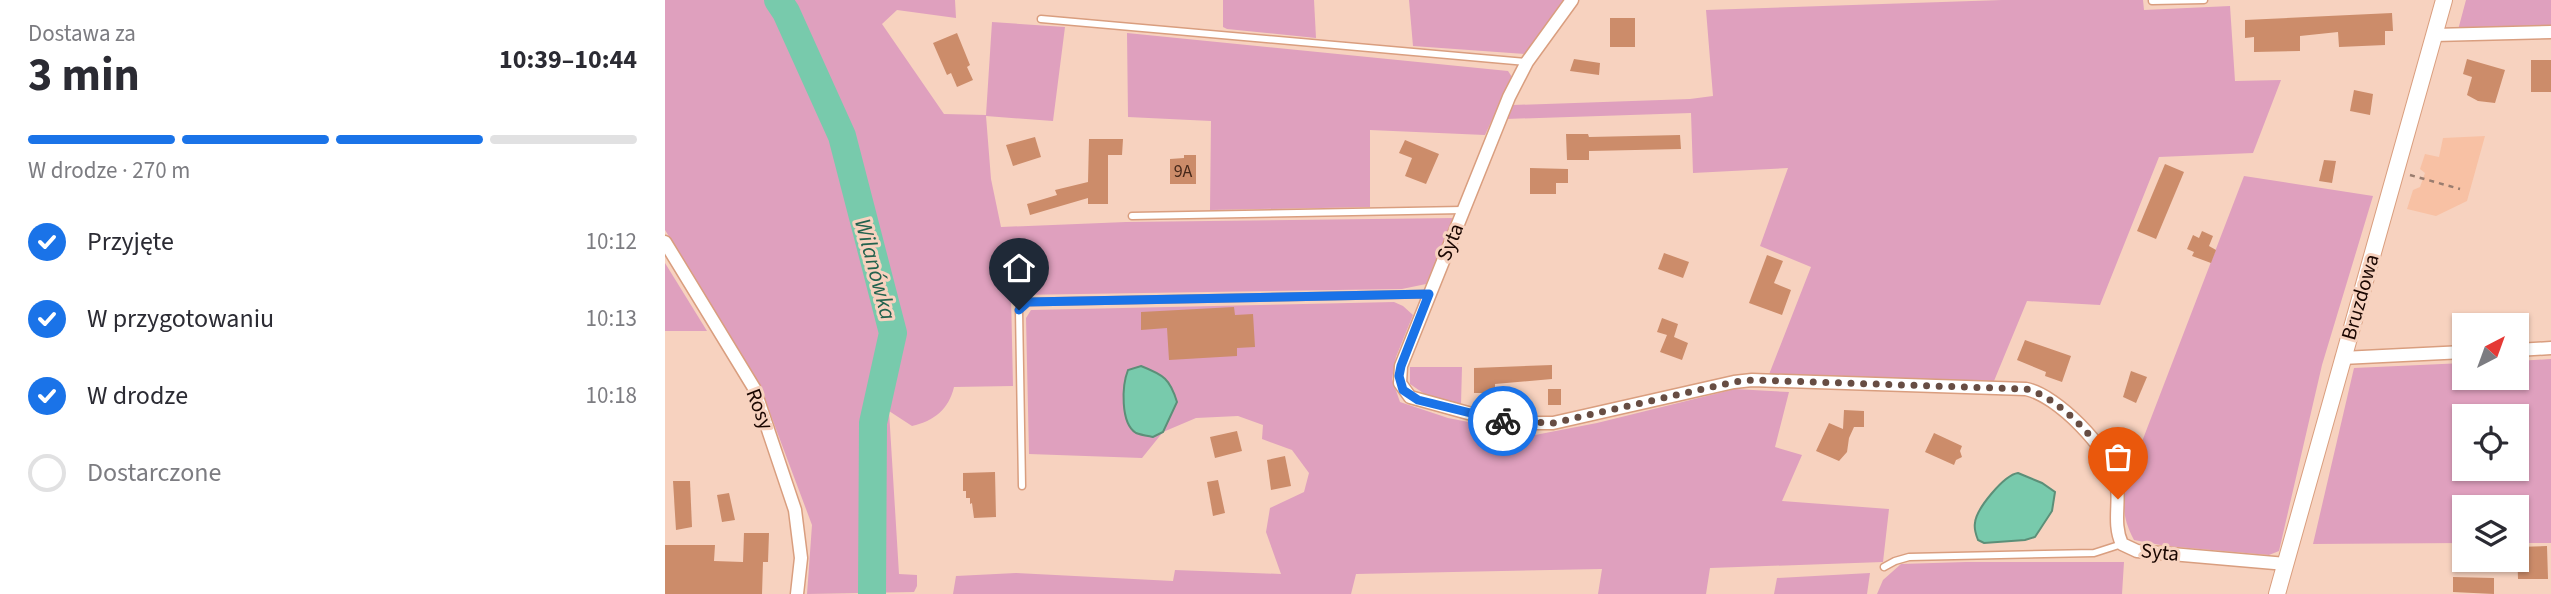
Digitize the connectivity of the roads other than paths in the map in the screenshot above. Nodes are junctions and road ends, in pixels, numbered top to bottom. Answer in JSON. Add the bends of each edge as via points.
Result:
{"nodes":[{"id":1,"x":1572,"y":0,"type":"edge"},
{"id":2,"x":2204,"y":0,"type":"edge"},
{"id":3,"x":2444,"y":0,"type":"edge"},
{"id":4,"x":2152,"y":1,"type":"edge"},
{"id":5,"x":1041,"y":19,"type":"dead end"},
{"id":6,"x":2551,"y":32,"type":"edge"},
{"id":7,"x":2434,"y":35,"type":"junction"},
{"id":8,"x":1527,"y":62,"type":"junction"},
{"id":9,"x":1463,"y":211,"type":"junction"},
{"id":10,"x":1132,"y":216,"type":"dead end"},
{"id":11,"x":665,"y":242,"type":"edge"},
{"id":12,"x":1429,"y":294,"type":"junction"},
{"id":13,"x":2551,"y":348,"type":"edge"},
{"id":14,"x":2529,"y":349,"type":"edge"},
{"id":15,"x":2452,"y":353,"type":"edge"},
{"id":16,"x":2342,"y":358,"type":"junction"},
{"id":17,"x":1021,"y":486,"type":"dead end"},
{"id":18,"x":2122,"y":544,"type":"junction"},
{"id":19,"x":2285,"y":564,"type":"junction"},
{"id":20,"x":1884,"y":567,"type":"dead end"},
{"id":21,"x":797,"y":594,"type":"edge"},
{"id":22,"x":2277,"y":594,"type":"edge"}],
"edges":[{"from":1,"to":8,"type":"street","name":"Syta"},
{"from":2,"to":4,"type":"lane"},
{"from":3,"to":7,"type":"street","name":"Bruzdowa"},
{"from":5,"to":8,"type":"lane"},
{"from":6,"to":7,"type":"street"},
{"from":7,"to":16,"type":"street","name":"Bruzdowa"},
{"from":8,"to":9,"type":"street","name":"Syta"},
{"from":9,"to":10,"type":"lane"},
{"from":9,"to":12,"type":"street","name":"Syta"},
{"from":11,"to":21,"type":"street","name":"Rosy","via":[[754,388],[795,510],[801,558]]},
{"from":12,"to":17,"type":"lane","via":[[1028,302],[1019,310]]},
{"from":12,"to":18,"type":"street","name":"Syta","via":[[1401,366],[1403,390],[1418,400],[1512,423],[1553,423],[1752,380],[2041,393],[2066,411],[2113,471],[2116,525]]},
{"from":13,"to":14,"type":"street"},
{"from":15,"to":16,"type":"street"},
{"from":16,"to":19,"type":"street","name":"Bruzdowa"},
{"from":18,"to":19,"type":"street","name":"Syta","via":[[2137,551]]},
{"from":18,"to":20,"type":"lane","via":[[2094,553],[1909,557]]},
{"from":19,"to":22,"type":"street","name":"Bruzdowa"}]}
